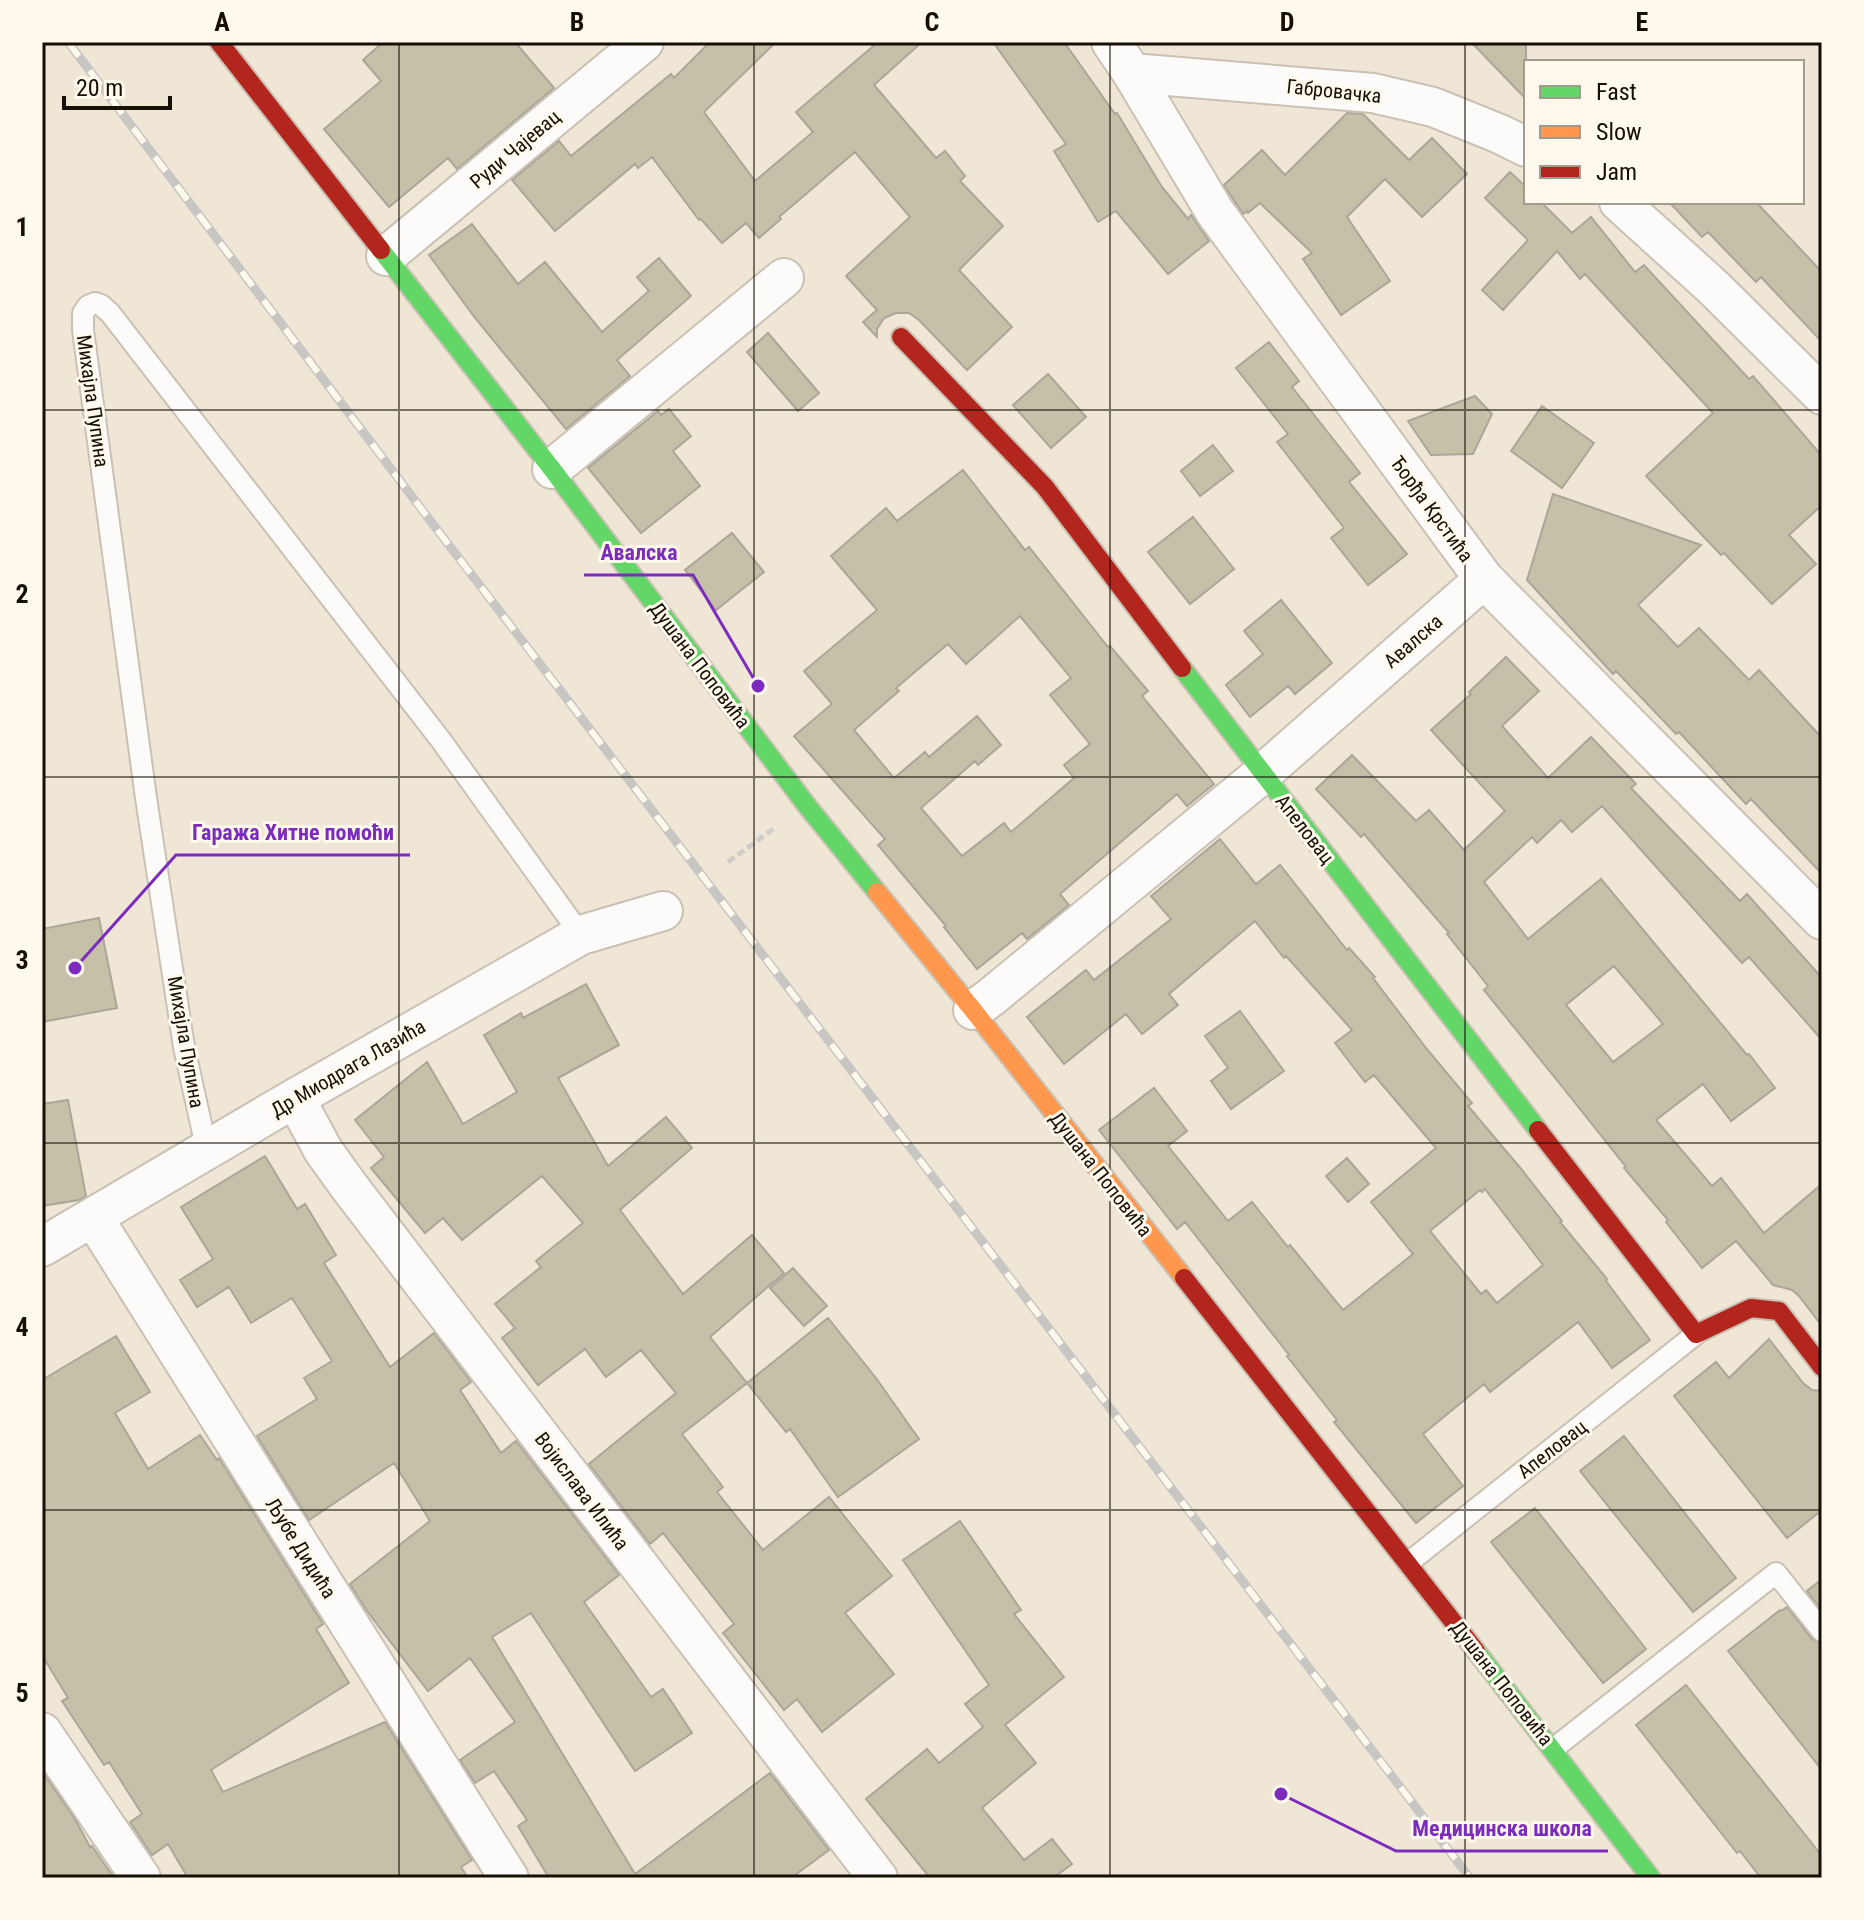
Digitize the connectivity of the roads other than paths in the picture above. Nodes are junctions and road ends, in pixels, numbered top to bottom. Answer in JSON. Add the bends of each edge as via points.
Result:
{"nodes":[{"id":1,"x":219,"y":42,"type":"edge"},
{"id":2,"x":644,"y":42,"type":"edge"},
{"id":3,"x":1111,"y":42,"type":"edge"},
{"id":4,"x":1132,"y":73,"type":"junction"},
{"id":5,"x":1524,"y":146,"type":"edge"},
{"id":6,"x":1621,"y":204,"type":"edge"},
{"id":7,"x":386,"y":256,"type":"junction"},
{"id":8,"x":784,"y":278,"type":"dead end"},
{"id":9,"x":901,"y":337,"type":"dead end"},
{"id":10,"x":1822,"y":395,"type":"edge"},
{"id":11,"x":552,"y":469,"type":"junction"},
{"id":12,"x":1484,"y":579,"type":"junction"},
{"id":13,"x":1262,"y":774,"type":"junction"},
{"id":14,"x":663,"y":911,"type":"dead end"},
{"id":15,"x":1822,"y":920,"type":"edge"},
{"id":16,"x":581,"y":935,"type":"junction"},
{"id":17,"x":973,"y":1010,"type":"junction"},
{"id":18,"x":295,"y":1098,"type":"junction"},
{"id":19,"x":207,"y":1151,"type":"junction"},
{"id":20,"x":93,"y":1217,"type":"junction"},
{"id":21,"x":42,"y":1247,"type":"edge"},
{"id":22,"x":1696,"y":1334,"type":"junction"},
{"id":23,"x":1822,"y":1367,"type":"edge"},
{"id":24,"x":1408,"y":1563,"type":"junction"},
{"id":25,"x":1822,"y":1631,"type":"edge"},
{"id":26,"x":42,"y":1732,"type":"edge"},
{"id":27,"x":1553,"y":1749,"type":"junction"},
{"id":28,"x":141,"y":1878,"type":"edge"},
{"id":29,"x":509,"y":1878,"type":"edge"},
{"id":30,"x":878,"y":1878,"type":"edge"},
{"id":31,"x":1651,"y":1878,"type":"edge"}],
"edges":[{"from":1,"to":7,"type":"street","name":"Душана Поповића"},
{"from":2,"to":7,"type":"street","name":"Руди Чајевац"},
{"from":3,"to":4,"type":"street","name":"Ђорђа Крстића"},
{"from":4,"to":5,"type":"street","name":"Габровачка","via":[[1373,93],[1433,107]]},
{"from":4,"to":12,"type":"street","name":"Ђорђа Крстића","via":[[1215,212]]},
{"from":6,"to":10,"type":"street"},
{"from":7,"to":11,"type":"street","name":"Душана Поповића"},
{"from":8,"to":11,"type":"street"},
{"from":9,"to":13,"type":"street","name":"Апеловац","via":[[1045,487]]},
{"from":11,"to":17,"type":"street","name":"Душана Поповића","via":[[808,807]]},
{"from":12,"to":13,"type":"street","name":"Авалска"},
{"from":12,"to":15,"type":"street","name":"Ђорђа Крстића"},
{"from":13,"to":17,"type":"street","name":"Авалска"},
{"from":13,"to":22,"type":"street","name":"Апеловац"},
{"from":14,"to":16,"type":"street","name":"Др Миодрага Лазића"},
{"from":16,"to":18,"type":"street","name":"Др Миодрага Лазића"},
{"from":16,"to":19,"type":"lane","name":"Михајла Пупина","via":[[440,739],[110,313],[95,303],[88,306],[82,321],[146,798],[184,1047]]},
{"from":17,"to":24,"type":"street","name":"Душана Поповића"},
{"from":18,"to":19,"type":"street","name":"Др Миодрага Лазића"},
{"from":18,"to":30,"type":"street","name":"Војислава Илића","via":[[348,1185]]},
{"from":19,"to":20,"type":"street","name":"Др Миодрага Лазића"},
{"from":20,"to":21,"type":"street","name":"Др Миодрага Лазића"},
{"from":20,"to":29,"type":"street","name":"Љубе Дидића"},
{"from":22,"to":23,"type":"street","name":"Апеловац","via":[[1751,1308],[1779,1311]]},
{"from":22,"to":24,"type":"lane","name":"Апеловац"},
{"from":24,"to":27,"type":"street","name":"Душана Поповића"},
{"from":25,"to":27,"type":"lane","via":[[1776,1573]]},
{"from":26,"to":28,"type":"street"},
{"from":27,"to":31,"type":"street","name":"Душана Поповића"}]}
